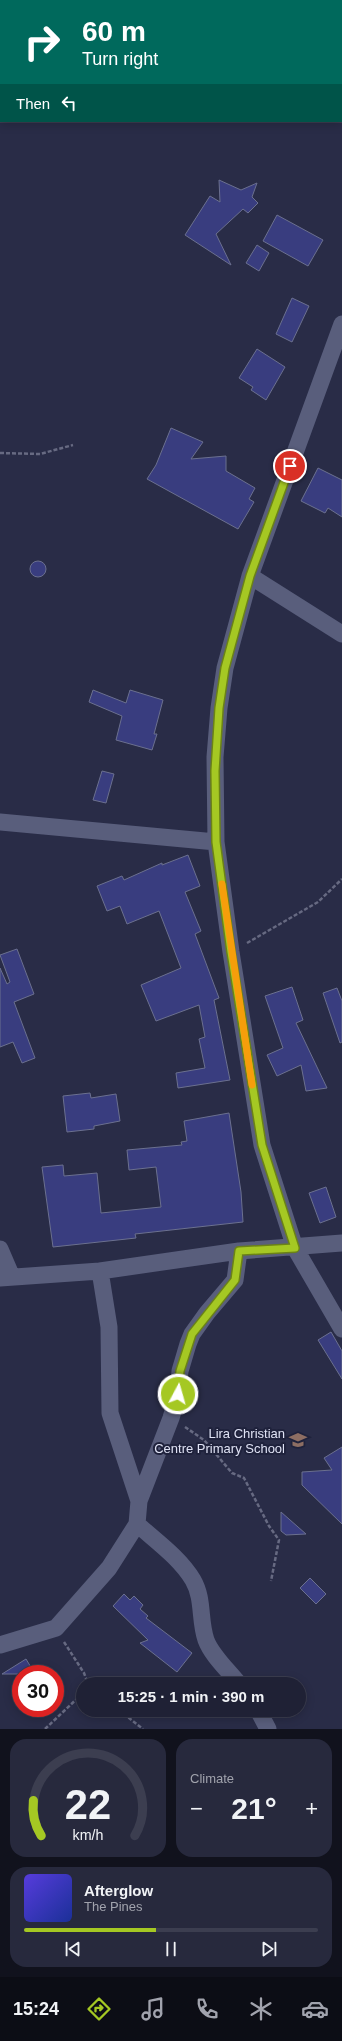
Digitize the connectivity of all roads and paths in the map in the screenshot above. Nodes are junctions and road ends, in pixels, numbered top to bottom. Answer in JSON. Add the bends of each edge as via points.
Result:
{"nodes":[{"id":1,"x":342,"y":324,"type":"edge"},
{"id":2,"x":73,"y":445,"type":"dead end"},
{"id":3,"x":0,"y":453,"type":"edge"},
{"id":4,"x":250,"y":576,"type":"junction"},
{"id":5,"x":342,"y":634,"type":"edge"},
{"id":6,"x":0,"y":822,"type":"edge"},
{"id":7,"x":216,"y":842,"type":"junction"},
{"id":8,"x":342,"y":879,"type":"edge"},
{"id":9,"x":231,"y":952,"type":"junction"},
{"id":10,"x":342,"y":1243,"type":"edge"},
{"id":11,"x":295,"y":1248,"type":"junction"},
{"id":12,"x":0,"y":1250,"type":"edge"},
{"id":13,"x":239,"y":1251,"type":"junction"},
{"id":14,"x":100,"y":1271,"type":"junction"},
{"id":15,"x":6,"y":1278,"type":"edge"},
{"id":16,"x":342,"y":1329,"type":"edge"},
{"id":17,"x":171,"y":1418,"type":"junction"},
{"id":18,"x":139,"y":1501,"type":"junction"},
{"id":19,"x":137,"y":1524,"type":"junction"},
{"id":20,"x":271,"y":1582,"type":"dead end"},
{"id":21,"x":56,"y":1628,"type":"junction"},
{"id":22,"x":0,"y":1644,"type":"edge"},
{"id":23,"x":85,"y":1677,"type":"edge"},
{"id":24,"x":232,"y":1677,"type":"edge"},
{"id":25,"x":76,"y":1700,"type":"edge"},
{"id":26,"x":128,"y":1717,"type":"edge"},
{"id":27,"x":262,"y":1717,"type":"edge"},
{"id":28,"x":45,"y":1729,"type":"edge"},
{"id":29,"x":144,"y":1729,"type":"edge"},
{"id":30,"x":268,"y":1729,"type":"edge"}],
"edges":[{"from":1,"to":4,"type":"street"},
{"from":2,"to":3,"type":"path","via":[[40,454]]},
{"from":4,"to":5,"type":"street"},
{"from":4,"to":7,"type":"street","via":[[225,668],[219,708],[215,757]]},
{"from":6,"to":7,"type":"street"},
{"from":7,"to":9,"type":"street"},
{"from":8,"to":9,"type":"path","via":[[318,902]]},
{"from":9,"to":11,"type":"street","via":[[262,1145]]},
{"from":10,"to":11,"type":"street"},
{"from":11,"to":13,"type":"street"},
{"from":11,"to":16,"type":"street"},
{"from":12,"to":15,"type":"street"},
{"from":13,"to":14,"type":"street"},
{"from":13,"to":17,"type":"street","via":[[235,1280],[192,1334],[180,1371],[178,1394]]},
{"from":14,"to":15,"type":"street"},
{"from":14,"to":18,"type":"street","via":[[109,1326],[110,1413]]},
{"from":17,"to":18,"type":"street"},
{"from":17,"to":20,"type":"path","via":[[204,1440],[232,1473],[244,1478],[279,1540]]},
{"from":18,"to":19,"type":"street"},
{"from":19,"to":21,"type":"street","via":[[109,1568]]},
{"from":19,"to":24,"type":"street","via":[[183,1565],[193,1580],[199,1592],[206,1639]]},
{"from":21,"to":22,"type":"street"},
{"from":21,"to":23,"type":"path"},
{"from":25,"to":28,"type":"path"},
{"from":26,"to":29,"type":"path"},
{"from":27,"to":30,"type":"street"}]}
